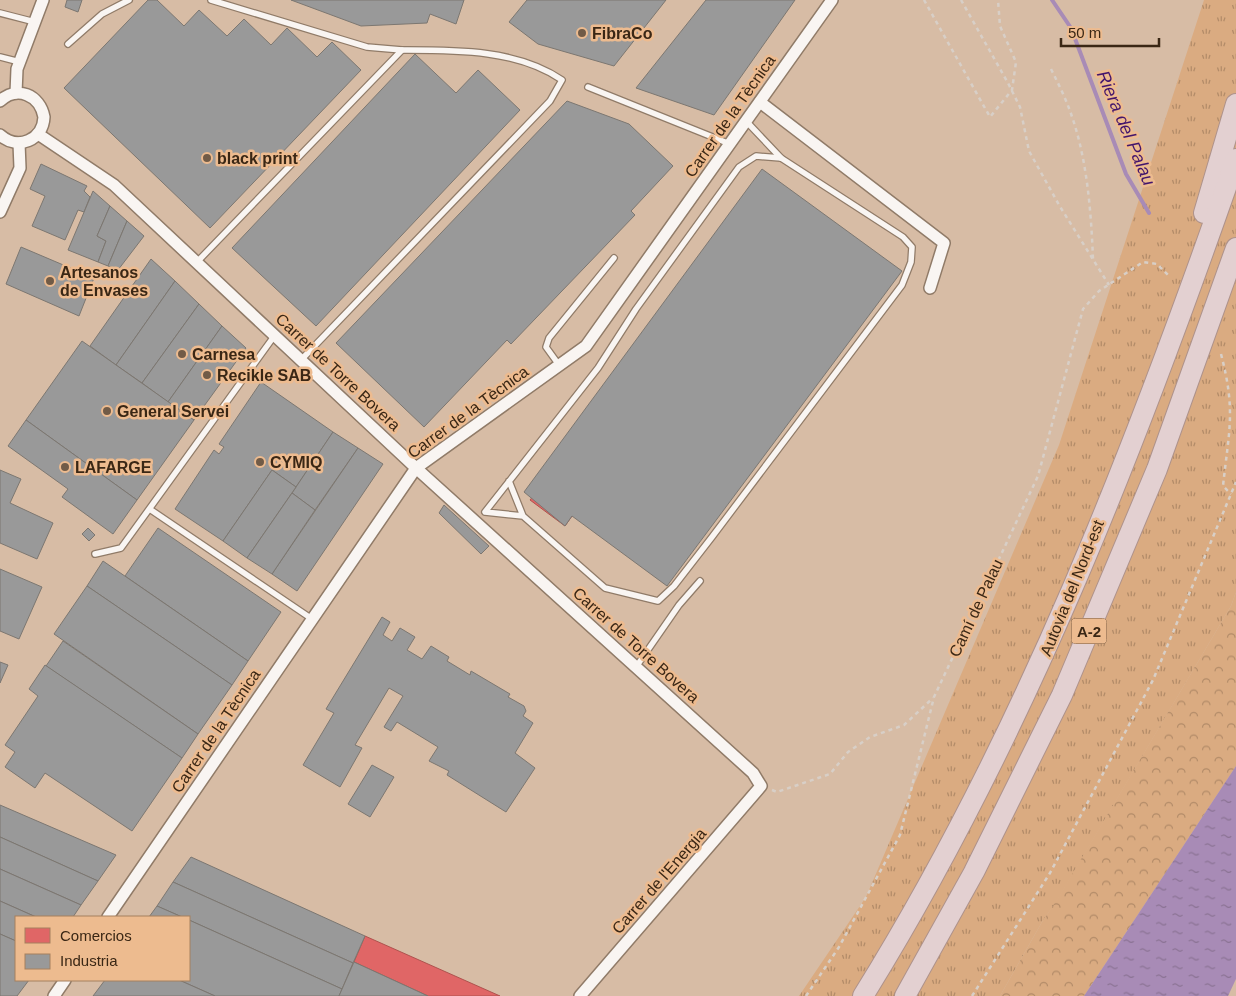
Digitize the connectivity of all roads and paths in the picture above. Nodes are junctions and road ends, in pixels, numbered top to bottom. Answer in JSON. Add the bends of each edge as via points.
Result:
{"nodes":[{"id":1,"x":43,"y":0,"type":"edge"},
{"id":2,"x":129,"y":0,"type":"edge"},
{"id":3,"x":211,"y":0,"type":"edge"},
{"id":4,"x":832,"y":0,"type":"edge"},
{"id":5,"x":924,"y":0,"type":"edge"},
{"id":6,"x":961,"y":0,"type":"edge"},
{"id":7,"x":998,"y":0,"type":"edge"},
{"id":8,"x":0,"y":13,"type":"edge"},
{"id":9,"x":35,"y":22,"type":"junction"},
{"id":10,"x":68,"y":44,"type":"dead end"},
{"id":11,"x":402,"y":50,"type":"junction"},
{"id":12,"x":0,"y":57,"type":"edge"},
{"id":13,"x":20,"y":62,"type":"junction"},
{"id":14,"x":1051,"y":69,"type":"dead end"},
{"id":15,"x":588,"y":87,"type":"dead end"},
{"id":16,"x":1012,"y":90,"type":"junction"},
{"id":17,"x":16,"y":93,"type":"junction"},
{"id":18,"x":0,"y":101,"type":"edge"},
{"id":19,"x":760,"y":102,"type":"junction"},
{"id":20,"x":1236,"y":104,"type":"edge"},
{"id":21,"x":746,"y":121,"type":"junction"},
{"id":22,"x":38,"y":134,"type":"junction"},
{"id":23,"x":0,"y":135,"type":"edge"},
{"id":24,"x":19,"y":143,"type":"junction"},
{"id":25,"x":730,"y":144,"type":"junction"},
{"id":26,"x":781,"y":158,"type":"junction"},
{"id":27,"x":1236,"y":159,"type":"edge"},
{"id":28,"x":0,"y":212,"type":"edge"},
{"id":29,"x":1236,"y":248,"type":"edge"},
{"id":30,"x":614,"y":258,"type":"dead end"},
{"id":31,"x":1093,"y":259,"type":"junction"},
{"id":32,"x":197,"y":262,"type":"junction"},
{"id":33,"x":1169,"y":276,"type":"dead end"},
{"id":34,"x":1109,"y":284,"type":"junction"},
{"id":35,"x":930,"y":288,"type":"dead end"},
{"id":36,"x":275,"y":336,"type":"junction"},
{"id":37,"x":1169,"y":345,"type":"junction"},
{"id":38,"x":1221,"y":354,"type":"dead end"},
{"id":39,"x":301,"y":360,"type":"junction"},
{"id":40,"x":559,"y":365,"type":"junction"},
{"id":41,"x":1235,"y":409,"type":"edge"},
{"id":42,"x":1235,"y":418,"type":"dead end"},
{"id":43,"x":416,"y":468,"type":"junction"},
{"id":44,"x":509,"y":481,"type":"junction"},
{"id":45,"x":1236,"y":482,"type":"edge"},
{"id":46,"x":1231,"y":494,"type":"junction"},
{"id":47,"x":150,"y":510,"type":"junction"},
{"id":48,"x":485,"y":512,"type":"junction"},
{"id":49,"x":523,"y":516,"type":"junction"},
{"id":50,"x":476,"y":522,"type":"junction"},
{"id":51,"x":95,"y":554,"type":"dead end"},
{"id":52,"x":700,"y":581,"type":"dead end"},
{"id":53,"x":312,"y":619,"type":"junction"},
{"id":54,"x":636,"y":667,"type":"junction"},
{"id":55,"x":934,"y":697,"type":"junction"},
{"id":56,"x":761,"y":786,"type":"junction"},
{"id":57,"x":109,"y":916,"type":"edge"},
{"id":58,"x":64,"y":981,"type":"edge"},
{"id":59,"x":54,"y":996,"type":"edge"},
{"id":60,"x":580,"y":996,"type":"edge"},
{"id":61,"x":806,"y":996,"type":"edge"},
{"id":62,"x":863,"y":996,"type":"edge"},
{"id":63,"x":905,"y":996,"type":"edge"},
{"id":64,"x":972,"y":996,"type":"edge"}],
"edges":[{"from":1,"to":9,"type":"street"},
{"from":2,"to":10,"type":"lane","via":[[102,14]]},
{"from":3,"to":11,"type":"lane","via":[[367,47]]},
{"from":4,"to":19,"type":"street","name":"Carrer de la Tècnica"},
{"from":5,"to":16,"type":"path","via":[[990,116]]},
{"from":6,"to":16,"type":"path"},
{"from":7,"to":16,"type":"path","via":[[1000,26],[1016,62]]},
{"from":8,"to":9,"type":"lane"},
{"from":9,"to":13,"type":"street"},
{"from":11,"to":32,"type":"lane"},
{"from":11,"to":39,"type":"lane","via":[[438,49],[503,56],[550,72],[562,80],[550,101]]},
{"from":12,"to":13,"type":"lane"},
{"from":13,"to":17,"type":"street"},
{"from":14,"to":31,"type":"path","via":[[1079,141],[1088,190]]},
{"from":15,"to":25,"type":"lane"},
{"from":16,"to":31,"type":"path","via":[[1020,107],[1029,151]]},
{"from":17,"to":18,"type":"street"},
{"from":17,"to":22,"type":"street","via":[[33,98],[42,108],[44,121]]},
{"from":19,"to":21,"type":"street","name":"Carrer de la Tècnica"},
{"from":19,"to":35,"type":"street","via":[[944,243]]},
{"from":20,"to":37,"type":"highway"},
{"from":21,"to":25,"type":"street","name":"Carrer de la Tècnica"},
{"from":21,"to":26,"type":"lane"},
{"from":22,"to":24,"type":"street","via":[[28,142]]},
{"from":22,"to":32,"type":"street","name":"Carrer de Torre Bovera","via":[[114,185]]},
{"from":23,"to":24,"type":"street","via":[[10,142]]},
{"from":24,"to":28,"type":"street","via":[[20,168]]},
{"from":25,"to":40,"type":"street","name":"Carrer de la Tècnica","via":[[586,346]]},
{"from":26,"to":44,"type":"lane","via":[[756,156],[739,167],[636,309],[598,368]]},
{"from":26,"to":49,"type":"lane","via":[[903,237],[912,247],[911,262],[902,285],[712,537],[674,586],[658,601],[604,588]]},
{"from":27,"to":37,"type":"highway","name":"Autovia del Nord-est","number":"A-2"},
{"from":29,"to":63,"type":"highway","name":"Autovia del Nord-est","number":"A-2","via":[[1157,469],[1062,695],[974,872]]},
{"from":30,"to":40,"type":"lane","via":[[549,338],[546,348]]},
{"from":31,"to":34,"type":"path"},
{"from":32,"to":36,"type":"street","name":"Carrer de Torre Bovera"},
{"from":33,"to":34,"type":"path","name":"Camí de Palau","via":[[1158,264],[1143,262]]},
{"from":34,"to":55,"type":"path","name":"Camí de Palau","via":[[1083,309],[1038,476]]},
{"from":36,"to":39,"type":"street","name":"Carrer de Torre Bovera"},
{"from":36,"to":47,"type":"lane"},
{"from":37,"to":62,"type":"highway","name":"Autovia del Nord-est","number":"A-2","via":[[1046,653],[961,826]]},
{"from":38,"to":41,"type":"path","via":[[1233,389]]},
{"from":39,"to":43,"type":"street","name":"Carrer de Torre Bovera"},
{"from":40,"to":43,"type":"street","name":"Carrer de la Tècnica"},
{"from":42,"to":46,"type":"path","via":[[1223,486]]},
{"from":43,"to":50,"type":"street","name":"Carrer de Torre Bovera"},
{"from":43,"to":53,"type":"street","name":"Carrer de la Tècnica"},
{"from":44,"to":48,"type":"lane"},
{"from":44,"to":49,"type":"lane"},
{"from":45,"to":46,"type":"path"},
{"from":46,"to":64,"type":"path","via":[[1152,680],[1050,873]]},
{"from":47,"to":51,"type":"lane","via":[[121,548]]},
{"from":47,"to":53,"type":"lane"},
{"from":48,"to":49,"type":"lane"},
{"from":48,"to":50,"type":"lane"},
{"from":50,"to":54,"type":"street","name":"Carrer de Torre Bovera"},
{"from":52,"to":54,"type":"lane","via":[[679,605]]},
{"from":53,"to":57,"type":"street","name":"Carrer de la Tècnica"},
{"from":54,"to":56,"type":"street","name":"Carrer de Torre Bovera","via":[[753,774]]},
{"from":55,"to":56,"type":"path","via":[[904,724],[870,737],[848,752],[830,774],[777,792]]},
{"from":55,"to":61,"type":"path","name":"Camí de Palau","via":[[900,835],[839,947]]},
{"from":56,"to":60,"type":"street","name":"Carrer de l'Energia"},
{"from":58,"to":59,"type":"street"}]}
